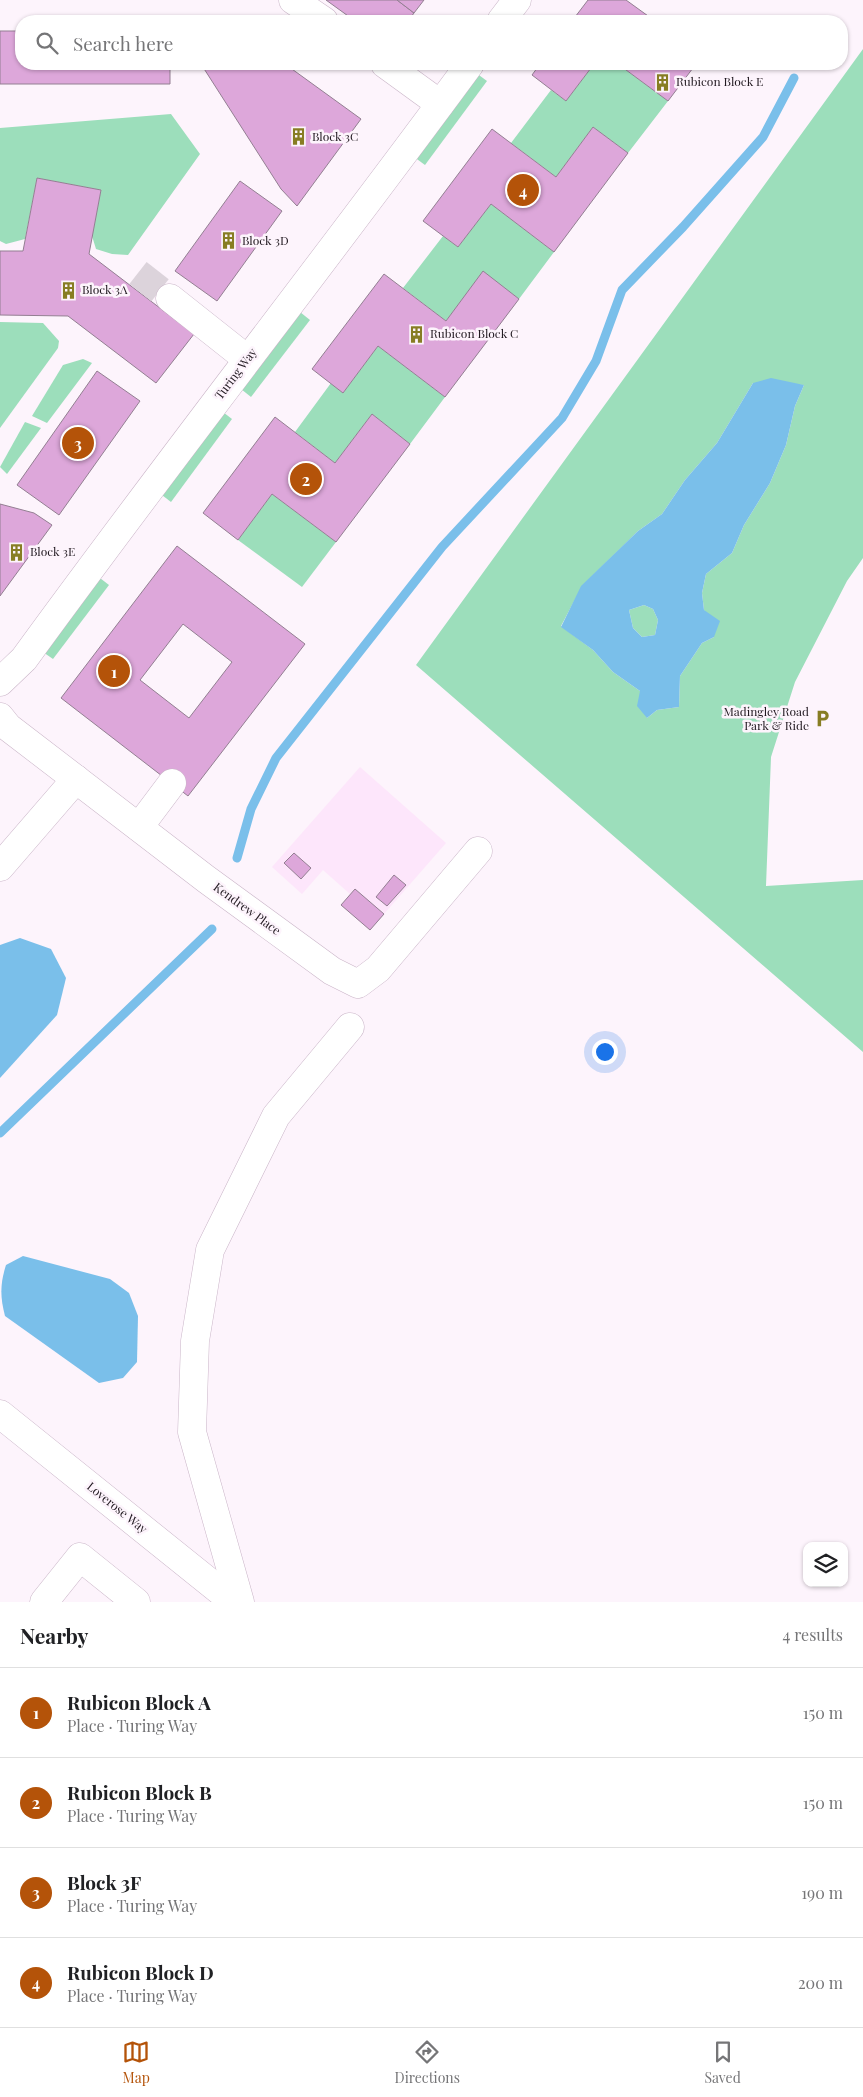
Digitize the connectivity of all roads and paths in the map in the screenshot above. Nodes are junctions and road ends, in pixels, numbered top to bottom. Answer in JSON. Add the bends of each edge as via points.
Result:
{"nodes":[{"id":1,"x":517,"y":0,"type":"edge"},
{"id":2,"x":298,"y":1,"type":"edge"},
{"id":3,"x":316,"y":15,"type":"edge"},
{"id":4,"x":506,"y":15,"type":"edge"},
{"id":5,"x":393,"y":70,"type":"edge"},
{"id":6,"x":466,"y":70,"type":"edge"},
{"id":7,"x":440,"y":104,"type":"junction"},
{"id":8,"x":170,"y":298,"type":"tunnel mouth"},
{"id":9,"x":247,"y":359,"type":"junction"},
{"id":10,"x":0,"y":682,"type":"edge"},
{"id":11,"x":0,"y":716,"type":"edge"},
{"id":12,"x":76,"y":779,"type":"junction"},
{"id":13,"x":172,"y":783,"type":"dead end"},
{"id":14,"x":139,"y":827,"type":"junction"},
{"id":15,"x":478,"y":851,"type":"dead end"},
{"id":16,"x":0,"y":867,"type":"edge"},
{"id":17,"x":350,"y":1027,"type":"dead end"},
{"id":18,"x":0,"y":1414,"type":"edge"},
{"id":19,"x":44,"y":1602,"type":"edge"},
{"id":20,"x":136,"y":1602,"type":"edge"},
{"id":21,"x":234,"y":1602,"type":"edge"},
{"id":22,"x":240,"y":1602,"type":"edge"}],
"edges":[{"from":1,"to":4,"type":"street"},
{"from":2,"to":3,"type":"street"},
{"from":5,"to":7,"type":"street"},
{"from":6,"to":7,"type":"street","name":"Turing Way"},
{"from":7,"to":9,"type":"street","name":"Turing Way"},
{"from":8,"to":9,"type":"street"},
{"from":9,"to":10,"type":"street","name":"Turing Way","via":[[24,659]]},
{"from":11,"to":12,"type":"street","name":"Kendrew Place","via":[[8,727]]},
{"from":12,"to":14,"type":"street","name":"Kendrew Place"},
{"from":12,"to":16,"type":"street"},
{"from":13,"to":14,"type":"street"},
{"from":14,"to":15,"type":"street","name":"Kendrew Place","via":[[332,972],[358,984],[378,970]]},
{"from":17,"to":22,"type":"street","via":[[276,1116],[210,1250],[195,1341],[192,1432]]},
{"from":18,"to":21,"type":"street","name":"Loverose Way"},
{"from":19,"to":20,"type":"street","via":[[80,1557]]}]}
